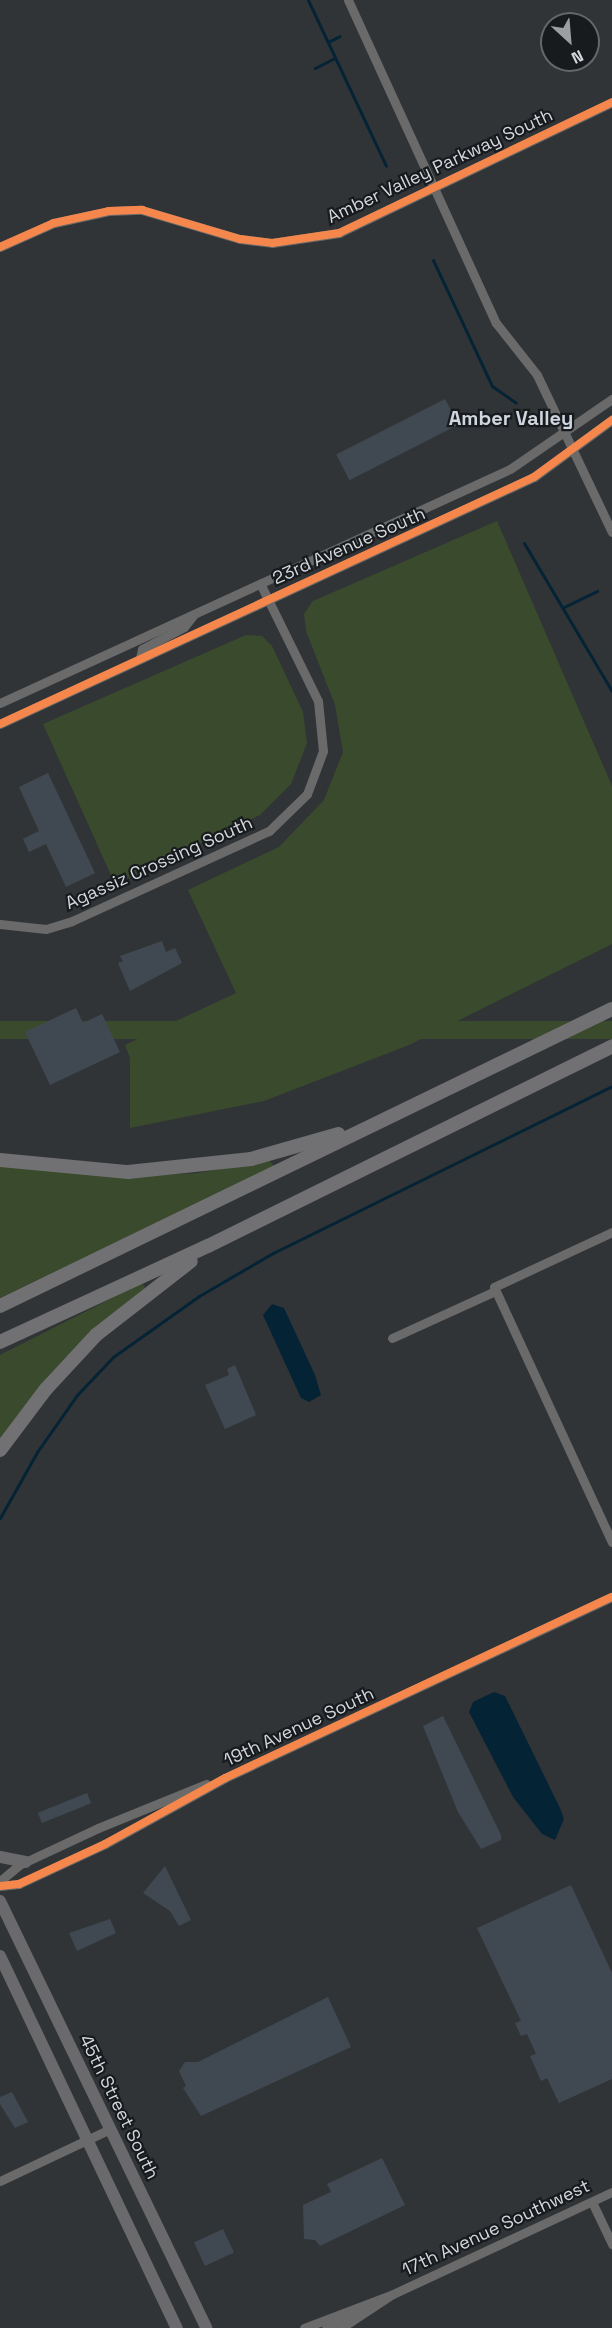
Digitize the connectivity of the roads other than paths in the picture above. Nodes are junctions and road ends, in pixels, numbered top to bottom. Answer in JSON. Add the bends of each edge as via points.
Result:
{"nodes":[{"id":1,"x":348,"y":0,"type":"edge"},
{"id":2,"x":612,"y":102,"type":"edge"},
{"id":3,"x":436,"y":187,"type":"junction"},
{"id":4,"x":0,"y":247,"type":"edge"},
{"id":5,"x":612,"y":399,"type":"edge"},
{"id":6,"x":612,"y":420,"type":"edge"},
{"id":7,"x":566,"y":432,"type":"junction"},
{"id":8,"x":574,"y":449,"type":"junction"},
{"id":9,"x":612,"y":531,"type":"edge"},
{"id":10,"x":260,"y":583,"type":"junction"},
{"id":11,"x":268,"y":599,"type":"junction"},
{"id":12,"x":194,"y":614,"type":"junction"},
{"id":13,"x":129,"y":643,"type":"junction"},
{"id":14,"x":140,"y":658,"type":"junction"},
{"id":15,"x":88,"y":682,"type":"junction"},
{"id":16,"x":0,"y":703,"type":"edge"},
{"id":17,"x":0,"y":724,"type":"edge"},
{"id":18,"x":0,"y":924,"type":"edge"},
{"id":19,"x":612,"y":1009,"type":"edge"},
{"id":20,"x":612,"y":1046,"type":"edge"},
{"id":21,"x":381,"y":1119,"type":"junction"},
{"id":22,"x":0,"y":1160,"type":"edge"},
{"id":23,"x":612,"y":1232,"type":"edge"},
{"id":24,"x":221,"y":1239,"type":"junction"},
{"id":25,"x":495,"y":1289,"type":"junction"},
{"id":26,"x":0,"y":1306,"type":"edge"},
{"id":27,"x":392,"y":1338,"type":"dead end"},
{"id":28,"x":0,"y":1342,"type":"edge"},
{"id":29,"x":0,"y":1450,"type":"edge"},
{"id":30,"x":612,"y":1542,"type":"edge"},
{"id":31,"x":612,"y":1597,"type":"edge"},
{"id":32,"x":225,"y":1778,"type":"junction"},
{"id":33,"x":0,"y":1857,"type":"edge"},
{"id":34,"x":26,"y":1862,"type":"junction"},
{"id":35,"x":0,"y":1881,"type":"edge"},
{"id":36,"x":0,"y":1886,"type":"edge"},
{"id":37,"x":0,"y":1901,"type":"edge"},
{"id":38,"x":0,"y":1956,"type":"edge"},
{"id":39,"x":110,"y":2129,"type":"junction"},
{"id":40,"x":89,"y":2139,"type":"junction"},
{"id":41,"x":0,"y":2181,"type":"edge"},
{"id":42,"x":612,"y":2192,"type":"edge"},
{"id":43,"x":592,"y":2202,"type":"junction"},
{"id":44,"x":612,"y":2244,"type":"edge"},
{"id":45,"x":393,"y":2294,"type":"junction"},
{"id":46,"x":177,"y":2328,"type":"edge"},
{"id":47,"x":206,"y":2328,"type":"edge"},
{"id":48,"x":304,"y":2328,"type":"edge"},
{"id":49,"x":326,"y":2328,"type":"edge"},
{"id":50,"x":341,"y":2328,"type":"edge"}],
"edges":[{"from":1,"to":3,"type":"street"},
{"from":2,"to":3,"type":"street","name":"Amber Valley Parkway South"},
{"from":3,"to":4,"type":"street","name":"Amber Valley Parkway South","via":[[362,223],[306,240],[240,239],[142,210],[84,215],[40,228]]},
{"from":3,"to":7,"type":"street","via":[[496,323],[537,375]]},
{"from":5,"to":7,"type":"street","name":"23rd Avenue South"},
{"from":6,"to":8,"type":"street","name":"23rd Avenue South"},
{"from":7,"to":8,"type":"street"},
{"from":7,"to":10,"type":"street","name":"23rd Avenue South","via":[[510,469]]},
{"from":8,"to":9,"type":"street"},
{"from":8,"to":11,"type":"street","name":"23rd Avenue South","via":[[524,482]]},
{"from":10,"to":11,"type":"street","name":"Agassiz Crossing South"},
{"from":10,"to":12,"type":"street","name":"23rd Avenue South"},
{"from":11,"to":14,"type":"street","name":"23rd Avenue South"},
{"from":11,"to":18,"type":"street","name":"Agassiz Crossing South","via":[[318,701],[323,751],[307,794],[270,831],[72,921],[46,929]]},
{"from":12,"to":13,"type":"street","name":"23rd Avenue South"},
{"from":12,"to":14,"type":"street","name":"23rd Avenue South","via":[[184,627],[142,649]]},
{"from":13,"to":15,"type":"street","name":"23rd Avenue South","via":[[129,657],[93,675]]},
{"from":13,"to":16,"type":"street","name":"23rd Avenue South"},
{"from":14,"to":15,"type":"street","name":"23rd Avenue South"},
{"from":15,"to":17,"type":"street","name":"23rd Avenue South"},
{"from":19,"to":21,"type":"highway"},
{"from":20,"to":24,"type":"highway"},
{"from":21,"to":22,"type":"highway","via":[[316,1142],[203,1166],[128,1172]]},
{"from":21,"to":26,"type":"highway","via":[[295,1165]]},
{"from":23,"to":25,"type":"street"},
{"from":24,"to":28,"type":"highway"},
{"from":24,"to":29,"type":"highway","via":[[96,1335],[46,1389]]},
{"from":25,"to":27,"type":"street"},
{"from":25,"to":30,"type":"street"},
{"from":31,"to":32,"type":"street","name":"19th Avenue South"},
{"from":32,"to":34,"type":"street","name":"19th Avenue South","via":[[159,1800]]},
{"from":32,"to":36,"type":"street","name":"19th Avenue South","via":[[105,1844],[20,1884]]},
{"from":33,"to":34,"type":"main road"},
{"from":34,"to":35,"type":"street","name":"19th Avenue South"},
{"from":37,"to":39,"type":"main road","name":"45th Street South"},
{"from":38,"to":40,"type":"main road"},
{"from":39,"to":40,"type":"street"},
{"from":39,"to":47,"type":"main road","name":"45th Street South"},
{"from":40,"to":41,"type":"street"},
{"from":40,"to":46,"type":"main road"},
{"from":42,"to":43,"type":"street","name":"17th Avenue Southwest"},
{"from":43,"to":44,"type":"street"},
{"from":43,"to":45,"type":"street","name":"17th Avenue Southwest"},
{"from":45,"to":48,"type":"street","name":"17th Avenue Southwest"},
{"from":45,"to":49,"type":"street"},
{"from":45,"to":50,"type":"street","name":"17th Avenue Southwest","via":[[376,2309]]}]}
